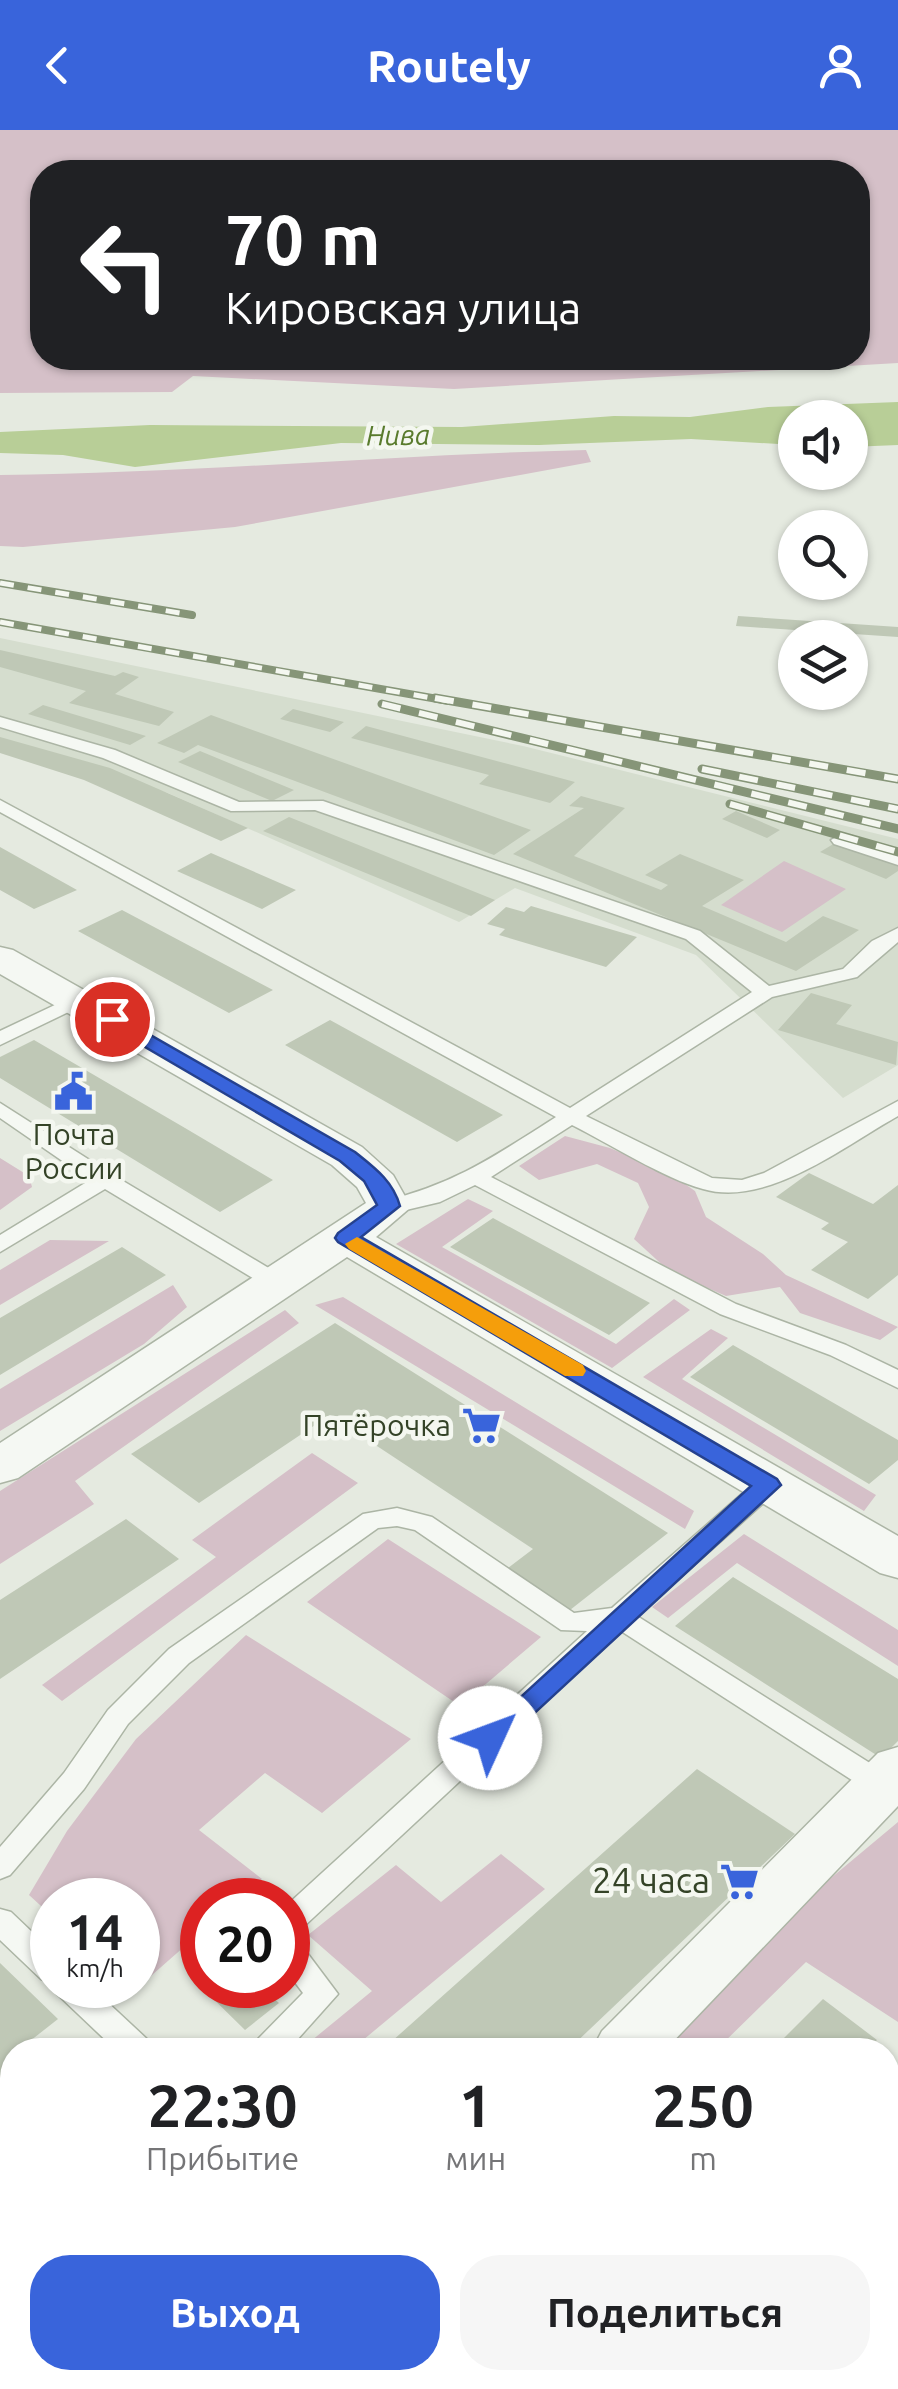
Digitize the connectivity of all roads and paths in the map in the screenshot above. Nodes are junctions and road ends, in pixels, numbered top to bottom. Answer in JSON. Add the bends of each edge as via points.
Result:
{"nodes":[{"id":1,"x":0,"y":722,"type":"edge"},
{"id":2,"x":0,"y":805,"type":"edge"},
{"id":3,"x":840,"y":840,"type":"dead end"},
{"id":4,"x":898,"y":860,"type":"edge"},
{"id":5,"x":898,"y":934,"type":"edge"},
{"id":6,"x":0,"y":958,"type":"edge"},
{"id":7,"x":765,"y":993,"type":"junction"},
{"id":8,"x":78,"y":1000,"type":"junction"},
{"id":9,"x":0,"y":1040,"type":"edge"},
{"id":10,"x":898,"y":1107,"type":"edge"},
{"id":11,"x":0,"y":1109,"type":"edge"},
{"id":12,"x":570,"y":1116,"type":"junction"},
{"id":13,"x":476,"y":1177,"type":"junction"},
{"id":14,"x":105,"y":1180,"type":"junction"},
{"id":15,"x":389,"y":1206,"type":"junction"},
{"id":16,"x":346,"y":1238,"type":"junction"},
{"id":17,"x":0,"y":1245,"type":"edge"},
{"id":18,"x":279,"y":1284,"type":"junction"},
{"id":19,"x":898,"y":1380,"type":"edge"},
{"id":20,"x":0,"y":1466,"type":"edge"},
{"id":21,"x":768,"y":1485,"type":"junction"},
{"id":22,"x":898,"y":1560,"type":"edge"},
{"id":23,"x":619,"y":1617,"type":"junction"},
{"id":24,"x":890,"y":1777,"type":"edge"},
{"id":25,"x":0,"y":1867,"type":"edge"},
{"id":26,"x":310,"y":1902,"type":"edge"},
{"id":27,"x":0,"y":1921,"type":"edge"},
{"id":28,"x":30,"y":1949,"type":"edge"},
{"id":29,"x":310,"y":1979,"type":"edge"},
{"id":30,"x":310,"y":2006,"type":"edge"},
{"id":31,"x":92,"y":2008,"type":"edge"},
{"id":32,"x":308,"y":2008,"type":"edge"},
{"id":33,"x":124,"y":2038,"type":"edge"},
{"id":34,"x":280,"y":2038,"type":"edge"},
{"id":35,"x":636,"y":2038,"type":"edge"}],
"edges":[{"from":1,"to":7,"type":"lane","via":[[109,754],[237,806],[316,805],[693,935]]},
{"from":2,"to":12,"type":"lane"},
{"from":3,"to":4,"type":"lane"},
{"from":5,"to":7,"type":"lane","via":[[850,973]]},
{"from":6,"to":8,"type":"street"},
{"from":7,"to":12,"type":"lane"},
{"from":8,"to":9,"type":"lane"},
{"from":8,"to":15,"type":"street","via":[[348,1156],[372,1176]]},
{"from":10,"to":12,"type":"lane","via":[[772,1178],[742,1187],[708,1184]]},
{"from":11,"to":14,"type":"lane"},
{"from":12,"to":13,"type":"lane"},
{"from":13,"to":15,"type":"lane","via":[[432,1197]]},
{"from":13,"to":19,"type":"lane","via":[[728,1309]]},
{"from":14,"to":17,"type":"lane"},
{"from":14,"to":18,"type":"lane"},
{"from":15,"to":16,"type":"street"},
{"from":16,"to":18,"type":"street"},
{"from":16,"to":21,"type":"street"},
{"from":18,"to":20,"type":"street"},
{"from":21,"to":22,"type":"street"},
{"from":21,"to":23,"type":"lane"},
{"from":23,"to":24,"type":"lane"},
{"from":23,"to":25,"type":"lane","via":[[570,1623],[423,1523],[397,1516],[372,1520],[179,1656],[118,1717]]},
{"from":23,"to":26,"type":"lane"},
{"from":24,"to":35,"type":"street"},
{"from":27,"to":28,"type":"lane"},
{"from":29,"to":30,"type":"lane","via":[[322,1994]]},
{"from":31,"to":33,"type":"lane"},
{"from":32,"to":34,"type":"lane"}]}
